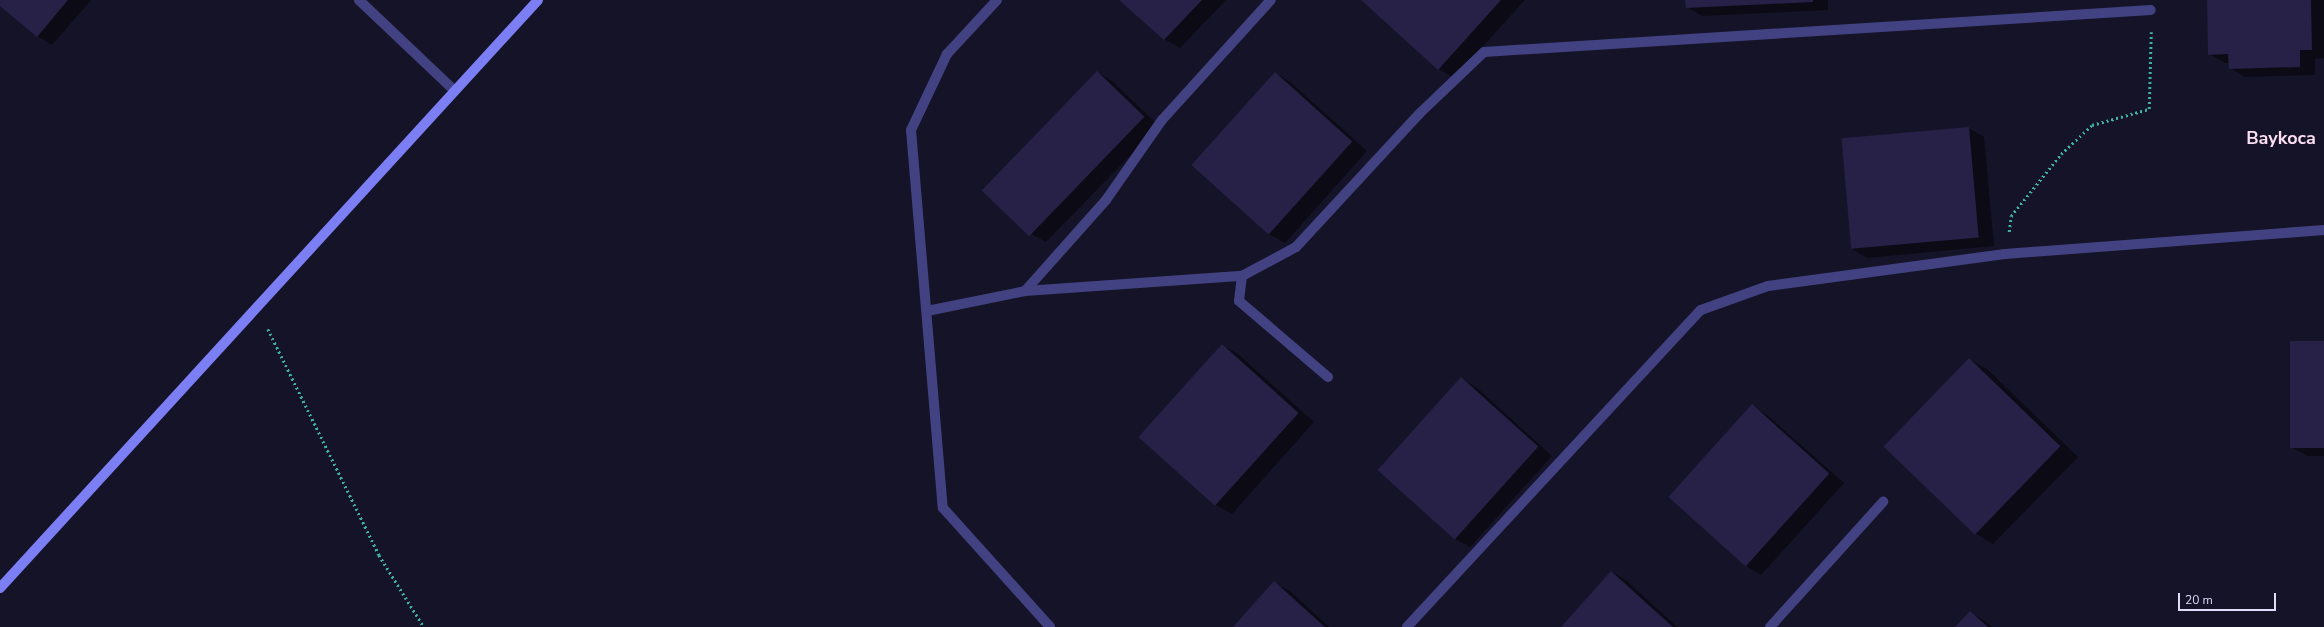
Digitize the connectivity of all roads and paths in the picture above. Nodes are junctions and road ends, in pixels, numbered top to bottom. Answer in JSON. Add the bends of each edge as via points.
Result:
{"nodes":[{"id":1,"x":359,"y":0,"type":"edge"},
{"id":2,"x":538,"y":0,"type":"edge"},
{"id":3,"x":997,"y":0,"type":"edge"},
{"id":4,"x":1272,"y":0,"type":"edge"},
{"id":5,"x":2151,"y":10,"type":"joint"},
{"id":6,"x":455,"y":91,"type":"junction"},
{"id":7,"x":2324,"y":230,"type":"edge"},
{"id":8,"x":2006,"y":254,"type":"junction"},
{"id":9,"x":1242,"y":276,"type":"junction"},
{"id":10,"x":1026,"y":291,"type":"junction"},
{"id":11,"x":257,"y":307,"type":"junction"},
{"id":12,"x":926,"y":311,"type":"junction"},
{"id":13,"x":1328,"y":378,"type":"dead end"},
{"id":14,"x":1882,"y":502,"type":"dead end"},
{"id":15,"x":0,"y":588,"type":"edge"},
{"id":16,"x":424,"y":627,"type":"edge"},
{"id":17,"x":1050,"y":627,"type":"edge"},
{"id":18,"x":1407,"y":627,"type":"edge"},
{"id":19,"x":1770,"y":627,"type":"edge"}],
"edges":[{"from":1,"to":6,"type":"street"},
{"from":2,"to":6,"type":"street"},
{"from":3,"to":12,"type":"street","via":[[948,54],[911,130]]},
{"from":4,"to":10,"type":"street","via":[[1162,120],[1106,200]]},
{"from":5,"to":8,"type":"path","via":[[2149,109],[2092,125],[2061,154],[2011,216]]},
{"from":5,"to":9,"type":"street","via":[[1484,52],[1419,114],[1296,247]]},
{"from":6,"to":11,"type":"street"},
{"from":7,"to":8,"type":"street"},
{"from":8,"to":18,"type":"street","via":[[1768,286],[1701,310]]},
{"from":9,"to":10,"type":"street"},
{"from":9,"to":13,"type":"street","via":[[1239,301]]},
{"from":10,"to":12,"type":"street"},
{"from":11,"to":15,"type":"street"},
{"from":11,"to":16,"type":"path","via":[[379,555]]},
{"from":12,"to":17,"type":"street","via":[[943,508]]},
{"from":14,"to":19,"type":"street"}]}
